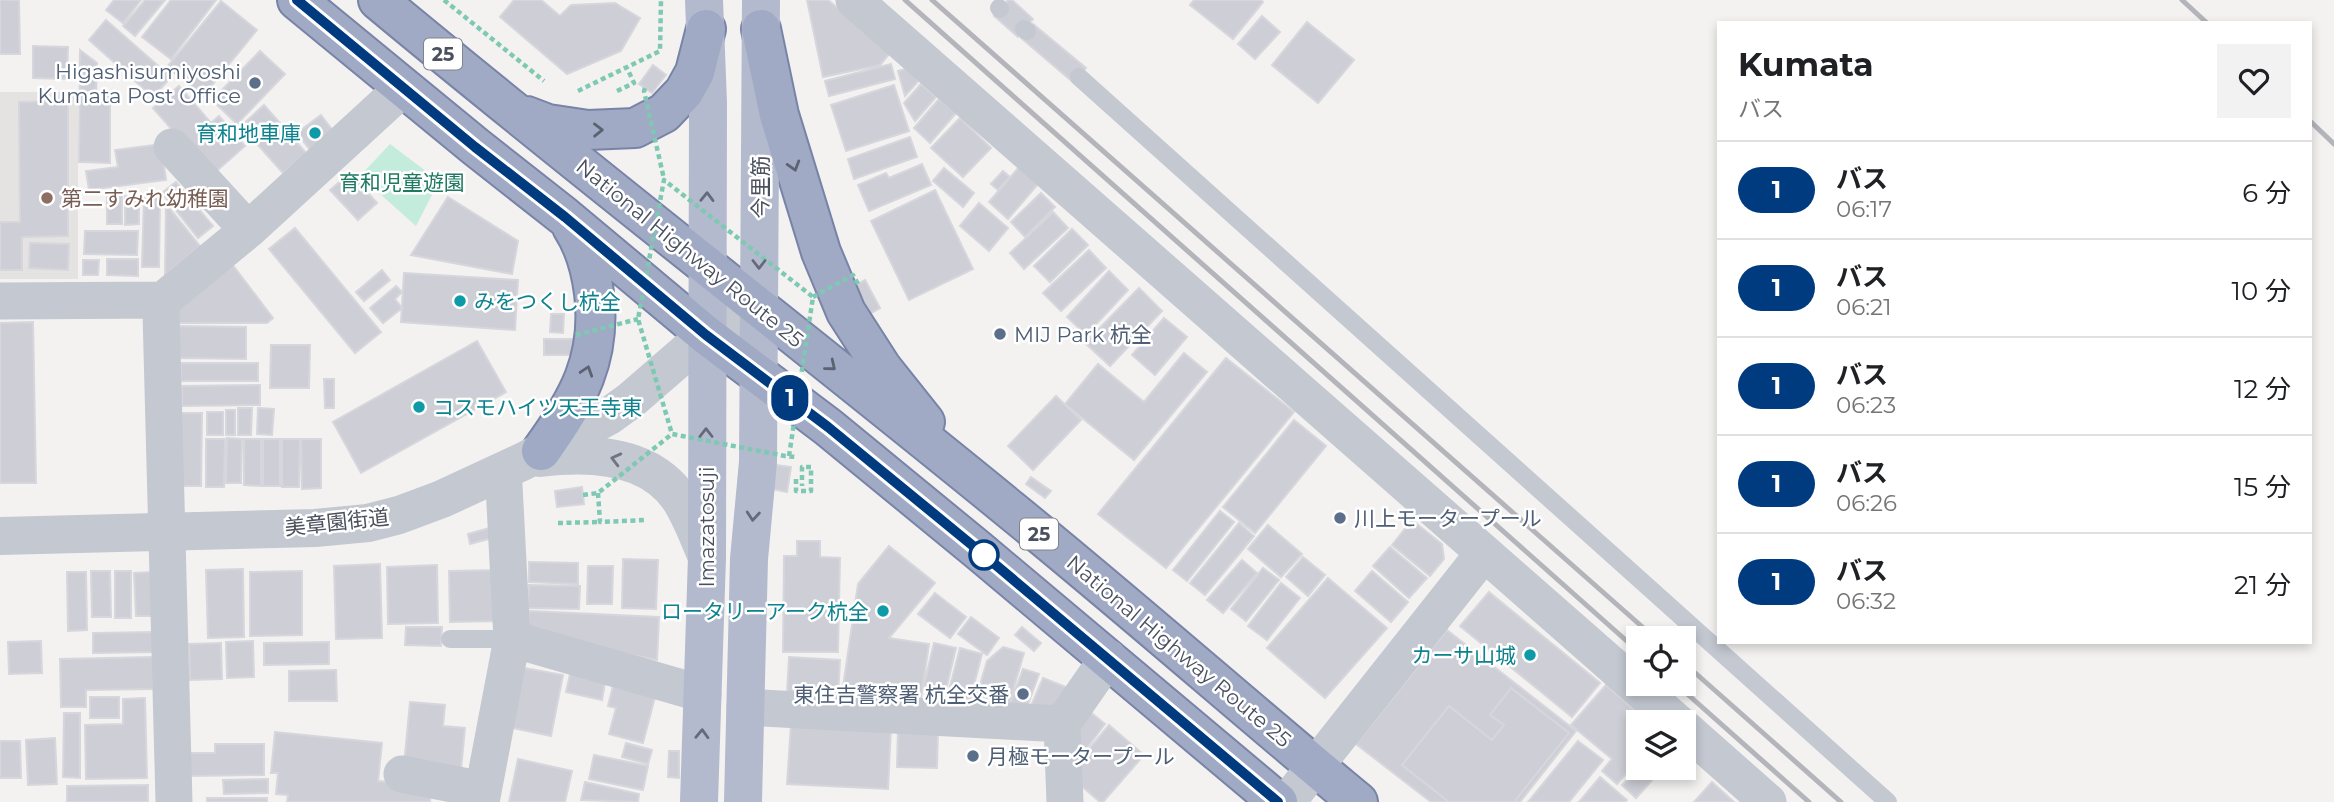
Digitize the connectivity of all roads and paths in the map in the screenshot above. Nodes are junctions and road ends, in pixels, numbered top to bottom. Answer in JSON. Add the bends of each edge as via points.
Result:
{"nodes":[{"id":1,"x":297,"y":0,"type":"edge"},
{"id":2,"x":378,"y":0,"type":"edge"},
{"id":3,"x":444,"y":0,"type":"edge"},
{"id":4,"x":661,"y":0,"type":"edge"},
{"id":5,"x":854,"y":0,"type":"edge"},
{"id":6,"x":705,"y":14,"type":"edge"},
{"id":7,"x":761,"y":14,"type":"edge"},
{"id":8,"x":627,"y":68,"type":"junction"},
{"id":9,"x":1079,"y":77,"type":"dead end"},
{"id":10,"x":545,"y":82,"type":"dead end"},
{"id":11,"x":629,"y":86,"type":"dead end"},
{"id":12,"x":403,"y":88,"type":"junction"},
{"id":13,"x":645,"y":88,"type":"dead end"},
{"id":14,"x":567,"y":97,"type":"dead end"},
{"id":15,"x":509,"y":109,"type":"junction"},
{"id":16,"x":173,"y":147,"type":"dead end"},
{"id":17,"x":664,"y":180,"type":"junction"},
{"id":18,"x":565,"y":217,"type":"junction"},
{"id":19,"x":248,"y":230,"type":"junction"},
{"id":20,"x":706,"y":265,"type":"junction"},
{"id":21,"x":858,"y":284,"type":"dead end"},
{"id":22,"x":813,"y":297,"type":"junction"},
{"id":23,"x":163,"y":300,"type":"junction"},
{"id":24,"x":0,"y":301,"type":"edge"},
{"id":25,"x":759,"y":308,"type":"junction"},
{"id":26,"x":638,"y":319,"type":"junction"},
{"id":27,"x":576,"y":335,"type":"dead end"},
{"id":28,"x":706,"y":335,"type":"junction"},
{"id":29,"x":758,"y":374,"type":"junction"},
{"id":30,"x":673,"y":434,"type":"junction"},
{"id":31,"x":789,"y":456,"type":"junction"},
{"id":32,"x":796,"y":457,"type":"dead end"},
{"id":33,"x":521,"y":461,"type":"junction"},
{"id":34,"x":802,"y":486,"type":"dead end"},
{"id":35,"x":796,"y":491,"type":"dead end"},
{"id":36,"x":598,"y":493,"type":"junction"},
{"id":37,"x":583,"y":495,"type":"dead end"},
{"id":38,"x":1013,"y":512,"type":"junction"},
{"id":39,"x":645,"y":520,"type":"dead end"},
{"id":40,"x":600,"y":522,"type":"junction"},
{"id":41,"x":558,"y":523,"type":"dead end"},
{"id":42,"x":166,"y":531,"type":"junction"},
{"id":43,"x":0,"y":536,"type":"edge"},
{"id":44,"x":1484,"y":553,"type":"junction"},
{"id":45,"x":707,"y":557,"type":"junction"},
{"id":46,"x":450,"y":639,"type":"dead end"},
{"id":47,"x":512,"y":639,"type":"junction"},
{"id":48,"x":1108,"y":659,"type":"junction"},
{"id":49,"x":703,"y":694,"type":"junction"},
{"id":50,"x":745,"y":708,"type":"junction"},
{"id":51,"x":1663,"y":710,"type":"edge"},
{"id":52,"x":1062,"y":724,"type":"junction"},
{"id":53,"x":1696,"y":739,"type":"edge"},
{"id":54,"x":1314,"y":765,"type":"junction"},
{"id":55,"x":402,"y":775,"type":"dead end"},
{"id":56,"x":482,"y":796,"type":"edge"},
{"id":57,"x":1069,"y":799,"type":"edge"},
{"id":58,"x":174,"y":802,"type":"edge"},
{"id":59,"x":699,"y":802,"type":"edge"},
{"id":60,"x":743,"y":802,"type":"edge"},
{"id":61,"x":1278,"y":802,"type":"edge"},
{"id":62,"x":1287,"y":802,"type":"edge"},
{"id":63,"x":1358,"y":802,"type":"edge"},
{"id":64,"x":1768,"y":802,"type":"edge"},
{"id":65,"x":1888,"y":802,"type":"edge"}],
"edges":[{"from":1,"to":12,"type":"highway","number":"25"},
{"from":2,"to":15,"type":"highway","name":"National Highway Route 25","number":"25"},
{"from":3,"to":10,"type":"path"},
{"from":4,"to":8,"type":"path","via":[[660,51]]},
{"from":5,"to":44,"type":"street"},
{"from":15,"to":6,"type":"highway","one_way":true,"via":[[548,124],[588,130],[635,128],[664,113],[684,92],[695,72]]},
{"from":20,"to":6,"type":"main road","one_way":true},
{"from":7,"to":25,"type":"main road","name":"今里筋","one_way":true},
{"from":7,"to":38,"type":"highway","one_way":true,"via":[[779,116],[821,252],[846,312],[882,368],[932,430]]},
{"from":8,"to":11,"type":"path","via":[[634,83]]},
{"from":8,"to":14,"type":"path"},
{"from":9,"to":65,"type":"lane"},
{"from":12,"to":18,"type":"highway","number":"25"},
{"from":12,"to":19,"type":"street"},
{"from":13,"to":17,"type":"path","bridge":true},
{"from":15,"to":20,"type":"highway","name":"National Highway Route 25","number":"25"},
{"from":16,"to":19,"type":"street"},
{"from":17,"to":22,"type":"path","bridge":true},
{"from":17,"to":26,"type":"path","bridge":true},
{"from":18,"to":28,"type":"highway","number":"25"},
{"from":33,"to":18,"type":"highway","one_way":true,"via":[[565,418],[589,369],[596,338],[596,306],[586,255]]},
{"from":19,"to":23,"type":"street"},
{"from":20,"to":25,"type":"highway","name":"National Highway Route 25","number":"25"},
{"from":20,"to":28,"type":"main road"},
{"from":21,"to":22,"type":"path","bridge":true,"via":[[853,275]]},
{"from":22,"to":31,"type":"path","bridge":true},
{"from":23,"to":24,"type":"street"},
{"from":23,"to":42,"type":"street"},
{"from":25,"to":28,"type":"street","name":"美章園街道"},
{"from":25,"to":29,"type":"main road","name":"今里筋"},
{"from":25,"to":38,"type":"highway","name":"National Highway Route 25","number":"25","one_way":true},
{"from":26,"to":27,"type":"path","bridge":true},
{"from":26,"to":30,"type":"path","bridge":true},
{"from":28,"to":29,"type":"highway","number":"25"},
{"from":28,"to":33,"type":"street","name":"美章園街道","via":[[620,408]]},
{"from":45,"to":28,"type":"main road","name":"Imazatosuji","one_way":true},
{"from":29,"to":48,"type":"highway","number":"25"},
{"from":29,"to":50,"type":"main road","name":"Imazatosuji","one_way":true},
{"from":30,"to":31,"type":"path","bridge":true},
{"from":30,"to":36,"type":"path","bridge":true},
{"from":31,"to":32,"type":"path","bridge":true},
{"from":33,"to":42,"type":"street","name":"美章園街道","via":[[442,499],[368,523]]},
{"from":45,"to":33,"type":"street","one_way":true,"via":[[678,496],[649,470],[591,454]]},
{"from":33,"to":47,"type":"street","via":[[504,485]]},
{"from":34,"to":35,"type":"path","via":[[802,467],[811,467],[811,491]]},
{"from":36,"to":37,"type":"path","bridge":true},
{"from":36,"to":40,"type":"path"},
{"from":38,"to":54,"type":"highway","name":"National Highway Route 25","number":"25"},
{"from":39,"to":40,"type":"path"},
{"from":40,"to":41,"type":"path"},
{"from":42,"to":43,"type":"street","name":"美章園街道"},
{"from":42,"to":58,"type":"street"},
{"from":44,"to":51,"type":"street"},
{"from":44,"to":54,"type":"street"},
{"from":45,"to":49,"type":"main road","name":"Imazatosuji"},
{"from":46,"to":47,"type":"lane"},
{"from":47,"to":49,"type":"street"},
{"from":47,"to":56,"type":"street"},
{"from":48,"to":52,"type":"street"},
{"from":48,"to":61,"type":"highway","number":"25"},
{"from":59,"to":49,"type":"main road","name":"Imazatosuji","one_way":true},
{"from":50,"to":52,"type":"street"},
{"from":50,"to":60,"type":"main road","name":"Imazatosuji"},
{"from":52,"to":57,"type":"street"},
{"from":53,"to":64,"type":"street"},
{"from":54,"to":62,"type":"street"},
{"from":54,"to":63,"type":"highway","name":"National Highway Route 25","number":"25"},
{"from":55,"to":56,"type":"street"}]}
